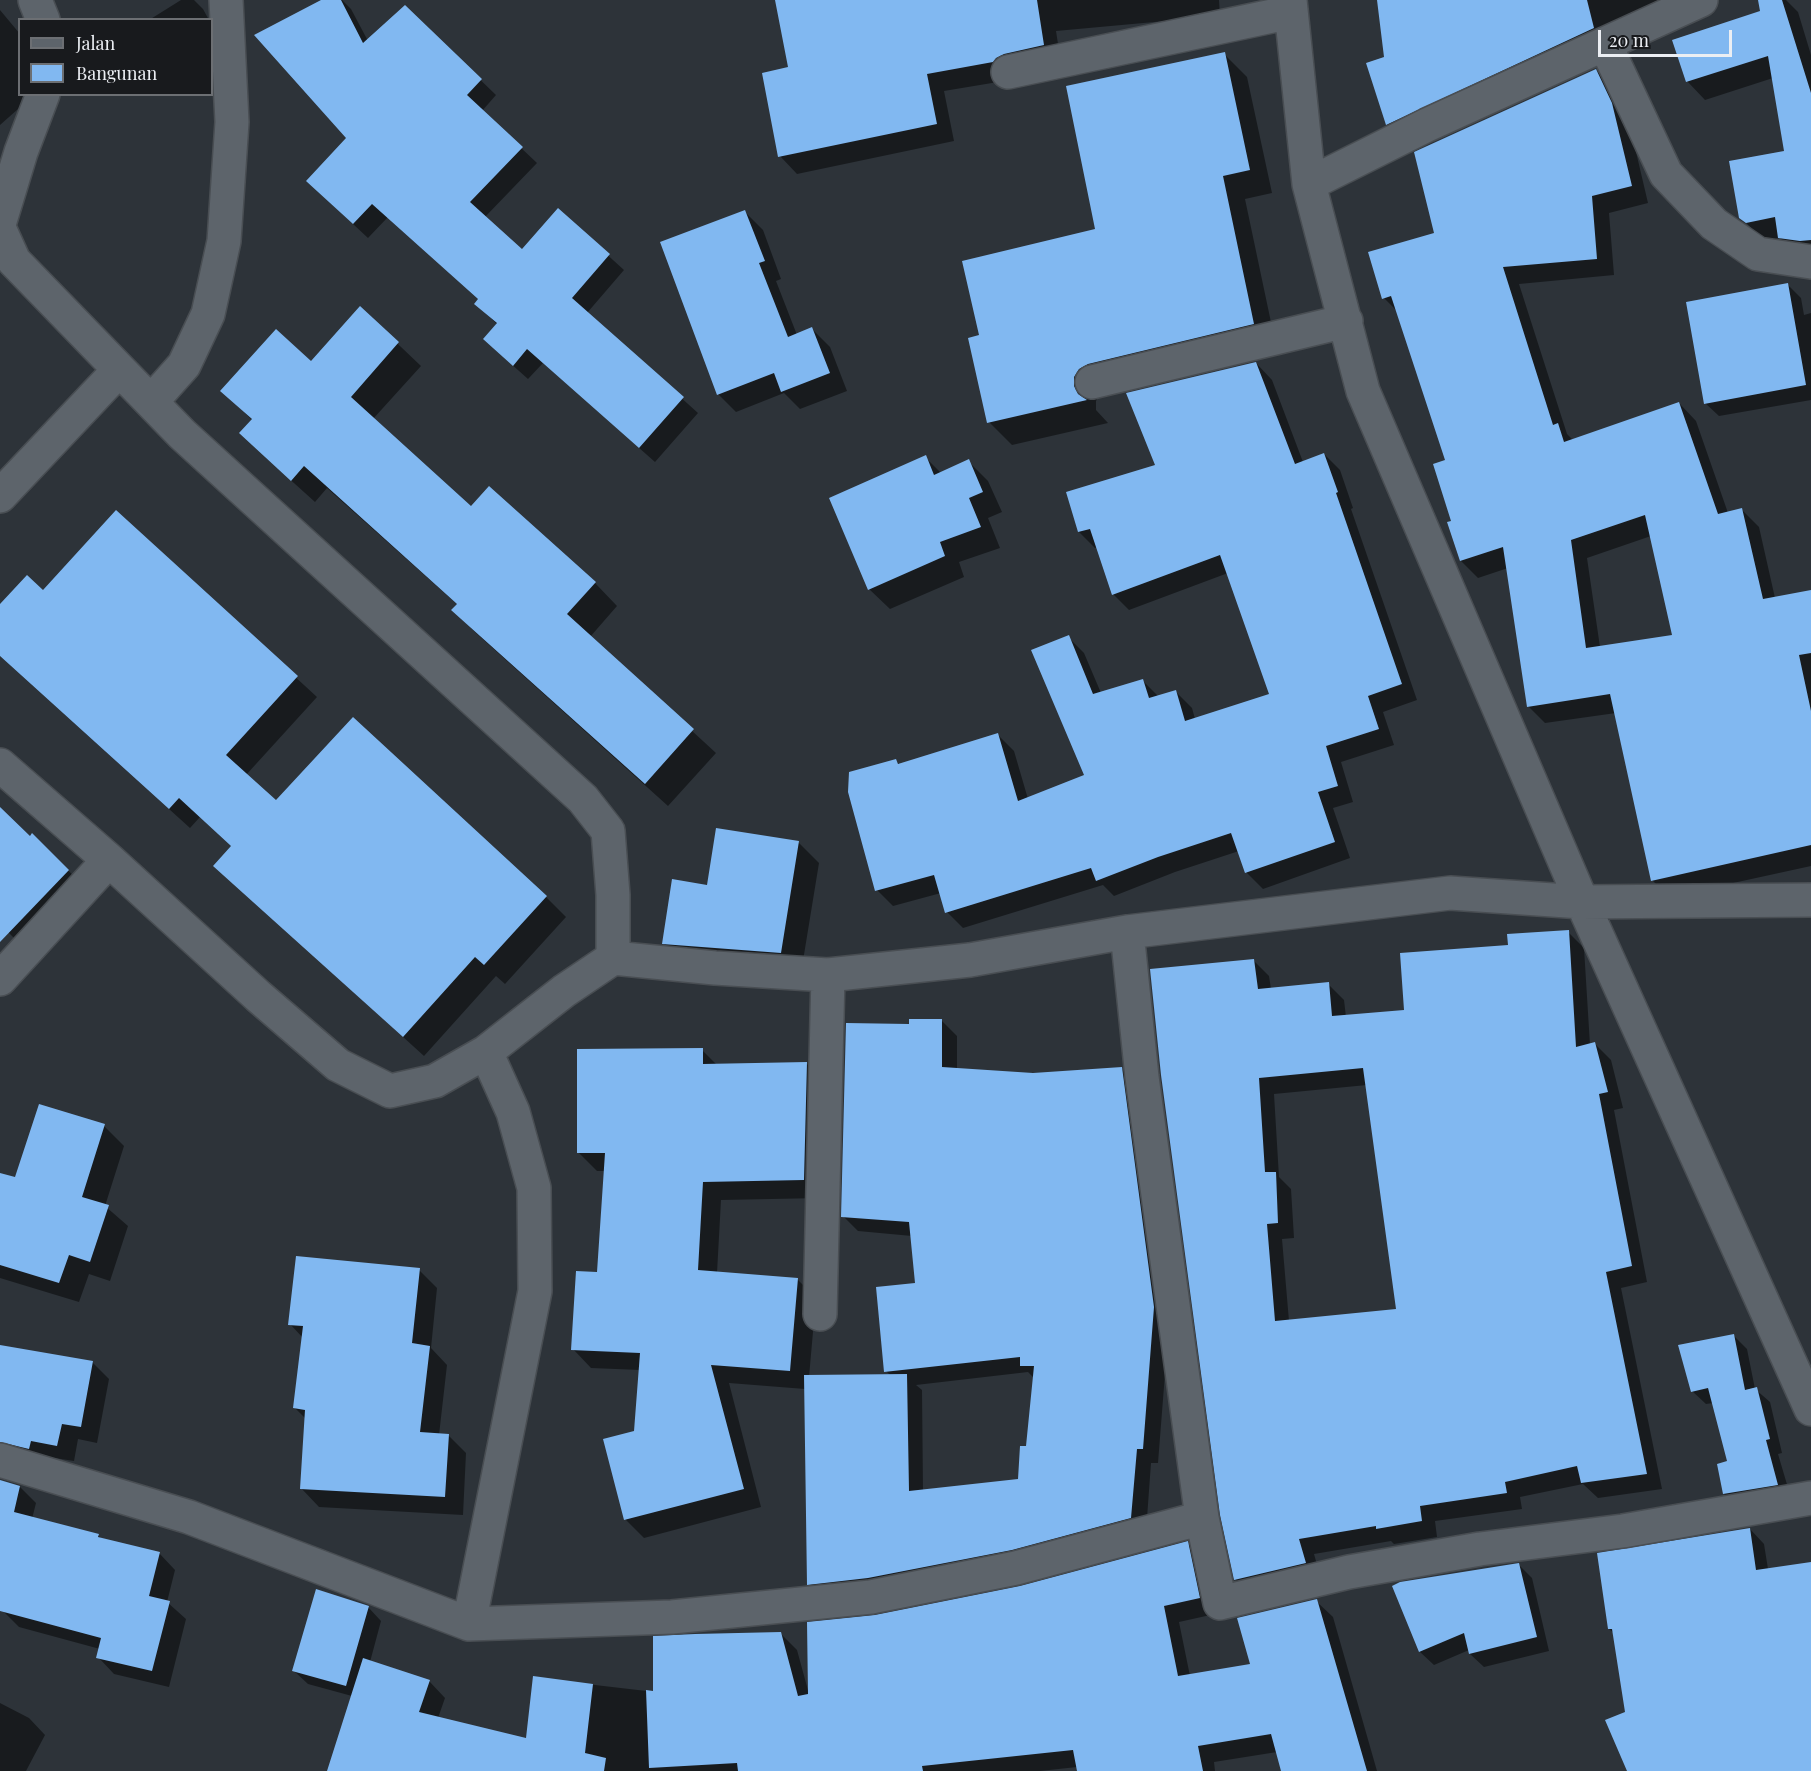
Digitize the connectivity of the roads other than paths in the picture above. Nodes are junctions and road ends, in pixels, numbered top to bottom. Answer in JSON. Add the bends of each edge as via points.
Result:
{"nodes":[{"id":1,"x":35,"y":0,"type":"edge"},
{"id":2,"x":226,"y":0,"type":"edge"},
{"id":3,"x":1701,"y":0,"type":"edge"},
{"id":4,"x":1290,"y":6,"type":"edge"},
{"id":5,"x":42,"y":18,"type":"edge"},
{"id":6,"x":1605,"y":44,"type":"junction"},
{"id":7,"x":1008,"y":72,"type":"dead end"},
{"id":8,"x":43,"y":96,"type":"edge"},
{"id":9,"x":1308,"y":184,"type":"junction"},
{"id":10,"x":0,"y":221,"type":"edge"},
{"id":11,"x":0,"y":230,"type":"edge"},
{"id":12,"x":1811,"y":262,"type":"edge"},
{"id":13,"x":1346,"y":321,"type":"junction"},
{"id":14,"x":119,"y":370,"type":"junction"},
{"id":15,"x":1092,"y":382,"type":"dead end"},
{"id":16,"x":151,"y":402,"type":"junction"},
{"id":17,"x":0,"y":496,"type":"edge"},
{"id":18,"x":0,"y":765,"type":"edge"},
{"id":19,"x":109,"y":860,"type":"junction"},
{"id":20,"x":1811,"y":900,"type":"edge"},
{"id":21,"x":1582,"y":902,"type":"junction"},
{"id":22,"x":1127,"y":932,"type":"junction"},
{"id":23,"x":613,"y":958,"type":"junction"},
{"id":24,"x":828,"y":975,"type":"junction"},
{"id":25,"x":0,"y":979,"type":"edge"},
{"id":26,"x":486,"y":1052,"type":"junction"},
{"id":27,"x":820,"y":1314,"type":"dead end"},
{"id":28,"x":1811,"y":1409,"type":"edge"},
{"id":29,"x":0,"y":1460,"type":"edge"},
{"id":30,"x":1811,"y":1498,"type":"edge"},
{"id":31,"x":1202,"y":1518,"type":"junction"},
{"id":32,"x":469,"y":1624,"type":"junction"}],
"edges":[{"from":1,"to":5,"type":"street"},
{"from":2,"to":16,"type":"street","via":[[232,122],[224,241],[208,314],[184,365]]},
{"from":3,"to":6,"type":"street"},
{"from":4,"to":7,"type":"street"},
{"from":4,"to":9,"type":"street"},
{"from":6,"to":9,"type":"street"},
{"from":6,"to":12,"type":"street","via":[[1666,174],[1714,224],[1758,254]]},
{"from":8,"to":10,"type":"street"},
{"from":9,"to":13,"type":"street"},
{"from":11,"to":14,"type":"street","via":[[14,261]]},
{"from":13,"to":15,"type":"street"},
{"from":13,"to":21,"type":"street","via":[[1363,391]]},
{"from":14,"to":16,"type":"street"},
{"from":14,"to":17,"type":"street"},
{"from":16,"to":23,"type":"street","via":[[583,799],[608,831]]},
{"from":18,"to":19,"type":"street"},
{"from":19,"to":25,"type":"street"},
{"from":19,"to":26,"type":"street","via":[[338,1065],[390,1091],[435,1081]]},
{"from":20,"to":21,"type":"street"},
{"from":21,"to":22,"type":"street","via":[[1450,893]]},
{"from":21,"to":28,"type":"street"},
{"from":22,"to":24,"type":"street","via":[[970,960]]},
{"from":22,"to":31,"type":"street","via":[[1142,1077]]},
{"from":23,"to":24,"type":"street"},
{"from":23,"to":26,"type":"street"},
{"from":24,"to":27,"type":"street"},
{"from":26,"to":32,"type":"street","via":[[513,1112],[534,1188],[535,1291]]},
{"from":29,"to":32,"type":"street","via":[[189,1517]]},
{"from":30,"to":31,"type":"street","via":[[1349,1572],[1220,1603]]},
{"from":31,"to":32,"type":"street","via":[[1016,1568],[871,1597],[672,1617]]}]}
